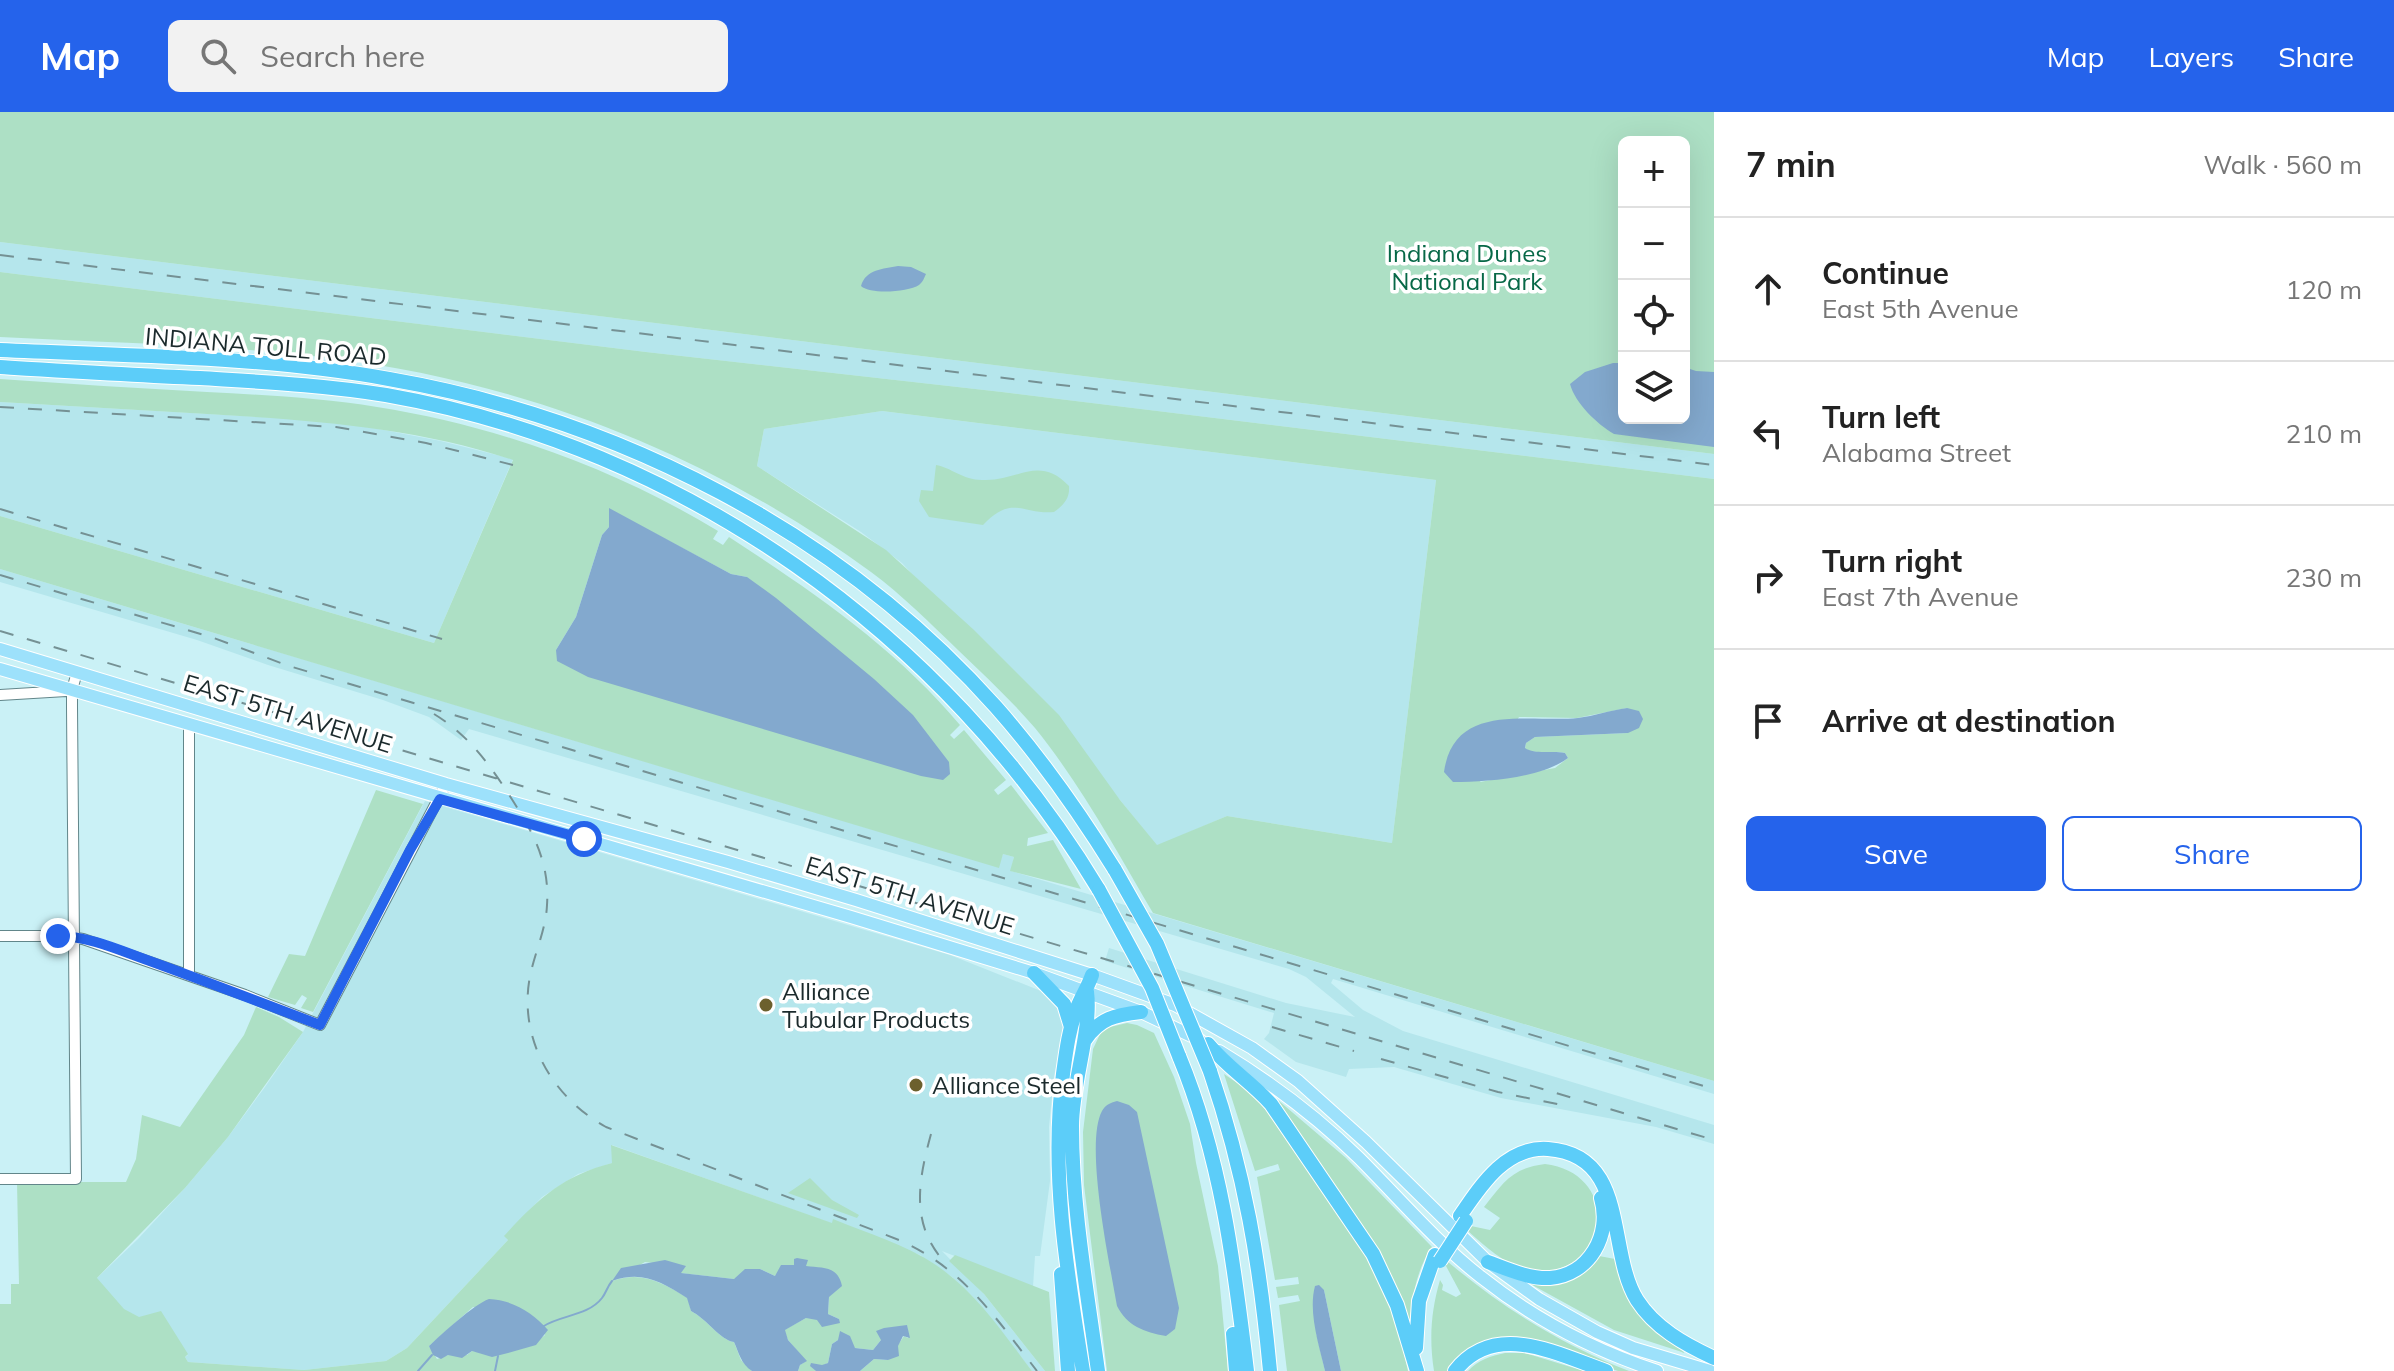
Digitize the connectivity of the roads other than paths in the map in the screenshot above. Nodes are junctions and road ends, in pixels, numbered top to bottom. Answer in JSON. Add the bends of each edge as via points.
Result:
{"nodes":[{"id":1,"x":0,"y":350,"type":"edge"},
{"id":2,"x":0,"y":367,"type":"edge"},
{"id":3,"x":0,"y":649,"type":"edge"},
{"id":4,"x":0,"y":669,"type":"edge"},
{"id":5,"x":77,"y":672,"type":"junction"},
{"id":6,"x":72,"y":690,"type":"junction"},
{"id":7,"x":0,"y":695,"type":"edge"},
{"id":8,"x":189,"y":725,"type":"junction"},
{"id":9,"x":446,"y":784,"type":"junction"},
{"id":10,"x":440,"y":799,"type":"junction"},
{"id":11,"x":0,"y":936,"type":"edge"},
{"id":12,"x":74,"y":936,"type":"junction"},
{"id":13,"x":1034,"y":973,"type":"junction"},
{"id":14,"x":189,"y":975,"type":"junction"},
{"id":15,"x":1092,"y":975,"type":"junction"},
{"id":16,"x":1087,"y":992,"type":"junction"},
{"id":17,"x":1141,"y":1012,"type":"junction"},
{"id":18,"x":1071,"y":1030,"type":"junction"},
{"id":19,"x":1082,"y":1043,"type":"junction"},
{"id":20,"x":1208,"y":1044,"type":"junction"},
{"id":21,"x":1057,"y":1154,"type":"junction"},
{"id":22,"x":0,"y":1179,"type":"edge"},
{"id":23,"x":1463,"y":1218,"type":"junction"},
{"id":24,"x":1062,"y":1222,"type":"junction"},
{"id":25,"x":1438,"y":1258,"type":"junction"},
{"id":26,"x":1488,"y":1262,"type":"junction"},
{"id":27,"x":1235,"y":1270,"type":"junction"},
{"id":28,"x":1084,"y":1277,"type":"junction"},
{"id":29,"x":1714,"y":1358,"type":"edge"},
{"id":30,"x":1068,"y":1371,"type":"edge"},
{"id":31,"x":1083,"y":1371,"type":"edge"},
{"id":32,"x":1098,"y":1371,"type":"edge"},
{"id":33,"x":1236,"y":1371,"type":"edge"},
{"id":34,"x":1247,"y":1371,"type":"edge"},
{"id":35,"x":1273,"y":1371,"type":"edge"},
{"id":36,"x":1417,"y":1371,"type":"edge"},
{"id":37,"x":1426,"y":1371,"type":"edge"},
{"id":38,"x":1455,"y":1371,"type":"edge"},
{"id":39,"x":1606,"y":1371,"type":"edge"},
{"id":40,"x":1657,"y":1371,"type":"edge"},
{"id":41,"x":1710,"y":1371,"type":"edge"}],
"edges":[{"from":1,"to":35,"type":"highway","name":"INDIANA TOLL ROAD","bridge":true,"via":[[325,369],[493,401],[614,441],[680,471],[837,564],[922,634],[1022,737],[1080,814],[1157,944],[1227,1121],[1249,1208]]},
{"from":2,"to":27,"type":"highway","name":"INDIANA TOLL ROAD","bridge":true,"via":[[324,386],[488,419],[622,468],[787,558],[867,617],[956,701],[1025,780],[1069,841],[1152,988],[1179,1056],[1204,1128]]},
{"from":3,"to":5,"type":"main road","name":"EAST 5TH AVENUE"},
{"from":4,"to":6,"type":"main road","name":"EAST 5TH AVENUE"},
{"from":5,"to":6,"type":"street"},
{"from":5,"to":9,"type":"main road","name":"EAST 5TH AVENUE"},
{"from":6,"to":7,"type":"street"},
{"from":6,"to":8,"type":"main road","name":"EAST 5TH AVENUE"},
{"from":6,"to":12,"type":"street"},
{"from":8,"to":10,"type":"main road","name":"EAST 5TH AVENUE"},
{"from":8,"to":14,"type":"street"},
{"from":9,"to":10,"type":"street"},
{"from":9,"to":15,"type":"main road","name":"EAST 5TH AVENUE","via":[[728,862]]},
{"from":10,"to":13,"type":"main road","name":"EAST 5TH AVENUE"},
{"from":10,"to":14,"type":"street","via":[[320,1025]]},
{"from":11,"to":12,"type":"street"},
{"from":12,"to":14,"type":"street"},
{"from":12,"to":22,"type":"street","via":[[76,1179]]},
{"from":13,"to":16,"type":"main road","name":"EAST 5TH AVENUE"},
{"from":13,"to":18,"type":"highway","via":[[1064,1004]]},
{"from":15,"to":16,"type":"highway"},
{"from":15,"to":26,"type":"main road","name":"EAST 5TH AVENUE","via":[[1211,1023],[1298,1081]]},
{"from":16,"to":17,"type":"main road","name":"EAST 5TH AVENUE"},
{"from":16,"to":18,"type":"highway"},
{"from":16,"to":19,"type":"highway"},
{"from":17,"to":19,"type":"highway","via":[[1104,1019]]},
{"from":17,"to":20,"type":"main road","name":"EAST 5TH AVENUE"},
{"from":18,"to":21,"type":"highway"},
{"from":19,"to":28,"type":"highway","via":[[1072,1126]]},
{"from":20,"to":36,"type":"highway","via":[[1271,1104],[1366,1242],[1397,1305]]},
{"from":20,"to":40,"type":"main road","name":"EAST 5TH AVENUE","via":[[1319,1123],[1459,1259],[1505,1295],[1559,1330]]},
{"from":21,"to":24,"type":"highway"},
{"from":21,"to":28,"type":"highway","via":[[1065,1158]]},
{"from":23,"to":25,"type":"highway","bridge":true},
{"from":23,"to":26,"type":"highway","via":[[1494,1183],[1523,1161],[1546,1157],[1569,1163],[1595,1186],[1604,1207],[1602,1234],[1577,1269],[1536,1278]]},
{"from":23,"to":29,"type":"highway","via":[[1499,1167],[1519,1154],[1546,1149],[1578,1158],[1595,1170],[1608,1194],[1636,1298],[1664,1330]]},
{"from":24,"to":30,"type":"highway","via":[[1059,1249]]},
{"from":24,"to":31,"type":"highway"},
{"from":25,"to":36,"type":"highway","via":[[1424,1282],[1416,1320]]},
{"from":25,"to":37,"type":"highway","via":[[1425,1310]]},
{"from":26,"to":41,"type":"main road","name":"EAST 5TH AVENUE","via":[[1597,1332]]},
{"from":27,"to":33,"type":"highway"},
{"from":27,"to":34,"type":"highway","name":"INDIANA TOLL ROAD"},
{"from":28,"to":32,"type":"highway"},
{"from":38,"to":39,"type":"highway","via":[[1486,1347],[1517,1343]]}]}
